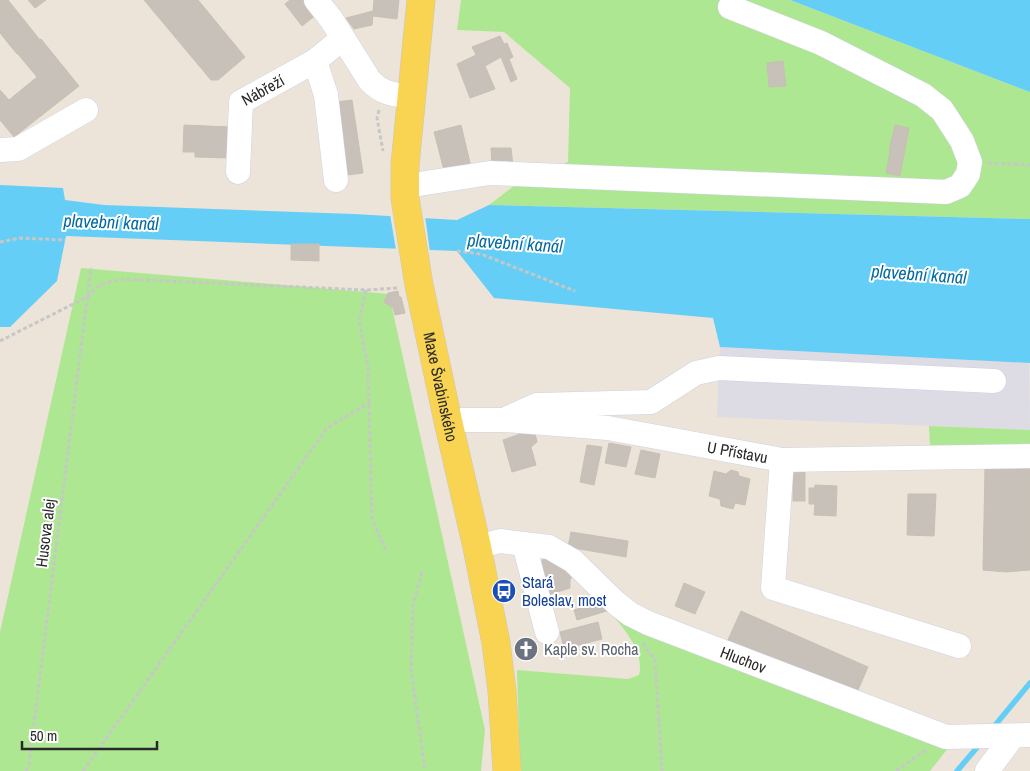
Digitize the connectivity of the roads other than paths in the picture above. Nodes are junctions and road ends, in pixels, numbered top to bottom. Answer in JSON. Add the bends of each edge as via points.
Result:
{"nodes":[{"id":1,"x":316,"y":0,"type":"edge"},
{"id":2,"x":420,"y":0,"type":"edge"},
{"id":3,"x":730,"y":7,"type":"dead end"},
{"id":4,"x":343,"y":38,"type":"junction"},
{"id":5,"x":315,"y":61,"type":"junction"},
{"id":6,"x":411,"y":98,"type":"junction"},
{"id":7,"x":86,"y":110,"type":"dead end"},
{"id":8,"x":0,"y":150,"type":"edge"},
{"id":9,"x":238,"y":172,"type":"dead end"},
{"id":10,"x":336,"y":180,"type":"dead end"},
{"id":11,"x":404,"y":191,"type":"junction"},
{"id":12,"x":994,"y":381,"type":"dead end"},
{"id":13,"x":504,"y":420,"type":"junction"},
{"id":14,"x":448,"y":421,"type":"junction"},
{"id":15,"x":1030,"y":456,"type":"edge"},
{"id":16,"x":782,"y":460,"type":"junction"},
{"id":17,"x":524,"y":544,"type":"junction"},
{"id":18,"x":477,"y":547,"type":"junction"},
{"id":19,"x":547,"y":632,"type":"dead end"},
{"id":20,"x":959,"y":646,"type":"dead end"},
{"id":21,"x":1022,"y":736,"type":"edge"},
{"id":22,"x":506,"y":771,"type":"edge"},
{"id":23,"x":987,"y":771,"type":"edge"}],
"edges":[{"from":1,"to":4,"type":"street"},
{"from":2,"to":6,"type":"main road","name":"Maxe Švabinského"},
{"from":3,"to":11,"type":"street","via":[[821,43],[923,95],[942,110],[962,141],[970,162],[968,174],[960,186],[946,192],[490,173],[419,184]]},
{"from":4,"to":5,"type":"street","name":"Nábřeží"},
{"from":4,"to":6,"type":"street","via":[[370,81],[384,92]]},
{"from":5,"to":9,"type":"street","name":"Nábřeží","via":[[241,102]]},
{"from":5,"to":10,"type":"street","via":[[326,94]]},
{"from":6,"to":11,"type":"main road","name":"Maxe Švabinského"},
{"from":7,"to":8,"type":"street","via":[[18,149]]},
{"from":11,"to":14,"type":"main road","name":"Maxe Švabinského","via":[[411,281]]},
{"from":12,"to":13,"type":"street","via":[[719,368],[696,372],[650,402],[537,405]]},
{"from":13,"to":14,"type":"street","name":"U Přístavu"},
{"from":13,"to":16,"type":"street","name":"U Přístavu","via":[[608,428]]},
{"from":14,"to":18,"type":"main road","name":"Maxe Švabinského"},
{"from":15,"to":16,"type":"street","name":"U Přístavu"},
{"from":16,"to":20,"type":"street","via":[[773,588]]},
{"from":17,"to":18,"type":"street","name":"Hluchov","via":[[500,541]]},
{"from":17,"to":19,"type":"street"},
{"from":17,"to":21,"type":"street","name":"Hluchov","via":[[549,547],[573,561],[616,603],[648,623],[946,737]]},
{"from":18,"to":22,"type":"main road","name":"Maxe Švabinského","via":[[496,644]]},
{"from":21,"to":23,"type":"street"}]}
